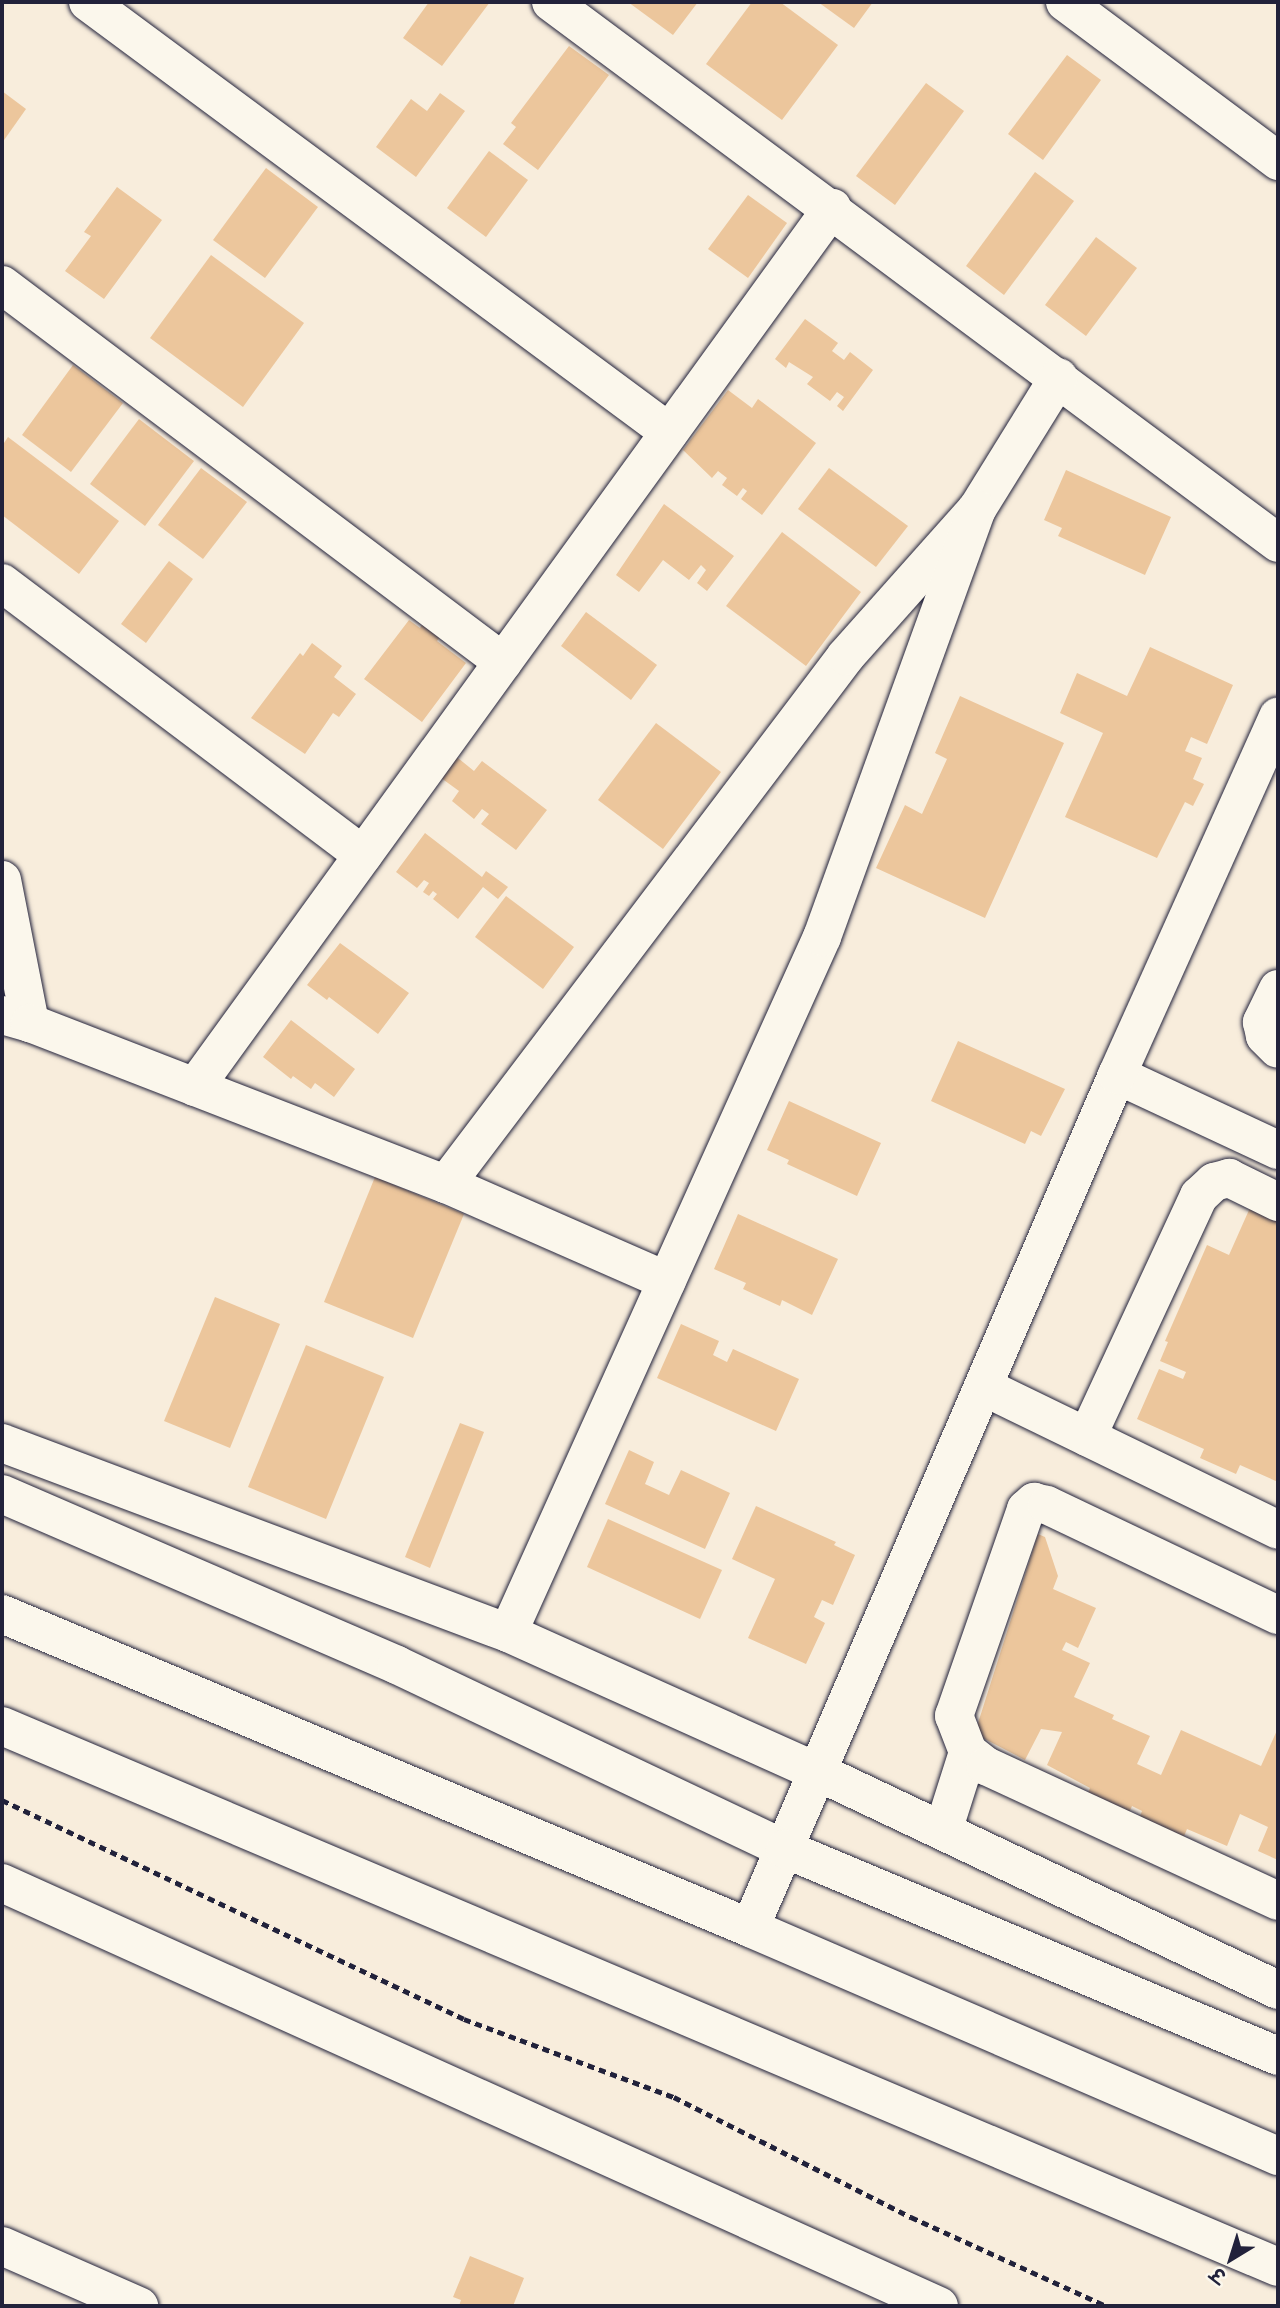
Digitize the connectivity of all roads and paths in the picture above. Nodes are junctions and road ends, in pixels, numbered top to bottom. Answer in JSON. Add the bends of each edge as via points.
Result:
{"nodes":[{"id":1,"x":88,"y":2,"type":"edge"},
{"id":2,"x":551,"y":2,"type":"edge"},
{"id":3,"x":1065,"y":2,"type":"edge"},
{"id":4,"x":1278,"y":161,"type":"edge"},
{"id":5,"x":832,"y":208,"type":"junction"},
{"id":6,"x":2,"y":285,"type":"edge"},
{"id":7,"x":1059,"y":377,"type":"junction"},
{"id":8,"x":669,"y":432,"type":"junction"},
{"id":9,"x":977,"y":509,"type":"junction"},
{"id":10,"x":1278,"y":543,"type":"edge"},
{"id":11,"x":2,"y":583,"type":"edge"},
{"id":12,"x":503,"y":662,"type":"junction"},
{"id":13,"x":1278,"y":717,"type":"edge"},
{"id":14,"x":363,"y":855,"type":"junction"},
{"id":15,"x":2,"y":880,"type":"edge"},
{"id":16,"x":1278,"y":989,"type":"edge"},
{"id":17,"x":16,"y":1019,"type":"edge"},
{"id":18,"x":1278,"y":1049,"type":"edge"},
{"id":19,"x":1117,"y":1075,"type":"junction"},
{"id":20,"x":195,"y":1087,"type":"junction"},
{"id":21,"x":1278,"y":1150,"type":"edge"},
{"id":22,"x":446,"y":1184,"type":"junction"},
{"id":23,"x":1278,"y":1202,"type":"edge"},
{"id":24,"x":667,"y":1281,"type":"junction"},
{"id":25,"x":984,"y":1387,"type":"junction"},
{"id":26,"x":1087,"y":1437,"type":"junction"},
{"id":27,"x":2,"y":1443,"type":"edge"},
{"id":28,"x":2,"y":1494,"type":"edge"},
{"id":29,"x":1278,"y":1530,"type":"edge"},
{"id":30,"x":2,"y":1614,"type":"edge"},
{"id":31,"x":1278,"y":1615,"type":"edge"},
{"id":32,"x":508,"y":1633,"type":"junction"},
{"id":33,"x":2,"y":1726,"type":"edge"},
{"id":34,"x":968,"y":1752,"type":"junction"},
{"id":35,"x":820,"y":1773,"type":"junction"},
{"id":36,"x":2,"y":1800,"type":"edge"},
{"id":37,"x":943,"y":1831,"type":"junction"},
{"id":38,"x":785,"y":1849,"type":"junction"},
{"id":39,"x":2,"y":1883,"type":"edge"},
{"id":40,"x":1278,"y":1901,"type":"edge"},
{"id":41,"x":750,"y":1928,"type":"junction"},
{"id":42,"x":1278,"y":1990,"type":"edge"},
{"id":43,"x":1278,"y":2056,"type":"edge"},
{"id":44,"x":1278,"y":2156,"type":"edge"},
{"id":45,"x":2,"y":2246,"type":"edge"},
{"id":46,"x":1278,"y":2267,"type":"edge"},
{"id":47,"x":119,"y":2302,"type":"edge"},
{"id":48,"x":939,"y":2306,"type":"edge"},
{"id":49,"x":1106,"y":2306,"type":"edge"}],
"edges":[{"from":1,"to":8,"type":"street"},
{"from":2,"to":5,"type":"street"},
{"from":3,"to":4,"type":"street"},
{"from":5,"to":7,"type":"street"},
{"from":5,"to":8,"type":"street"},
{"from":6,"to":12,"type":"street"},
{"from":7,"to":9,"type":"street"},
{"from":7,"to":10,"type":"street"},
{"from":8,"to":12,"type":"street"},
{"from":9,"to":22,"type":"street","via":[[846,656]]},
{"from":9,"to":24,"type":"street","via":[[822,937]]},
{"from":11,"to":14,"type":"street"},
{"from":12,"to":14,"type":"street"},
{"from":13,"to":19,"type":"street"},
{"from":14,"to":20,"type":"street"},
{"from":15,"to":17,"type":"street"},
{"from":16,"to":18,"type":"street","via":[[1262,1022],[1265,1036]]},
{"from":17,"to":20,"type":"street"},
{"from":19,"to":21,"type":"street"},
{"from":19,"to":25,"type":"street"},
{"from":20,"to":22,"type":"street"},
{"from":22,"to":24,"type":"street"},
{"from":23,"to":26,"type":"street","via":[[1229,1178],[1214,1182],[1199,1196]]},
{"from":24,"to":32,"type":"street"},
{"from":25,"to":26,"type":"street"},
{"from":25,"to":35,"type":"street"},
{"from":26,"to":29,"type":"street"},
{"from":27,"to":32,"type":"street"},
{"from":28,"to":38,"type":"street","via":[[397,1665]]},
{"from":30,"to":41,"type":"street"},
{"from":31,"to":34,"type":"street","via":[[1034,1502],[1026,1509],[954,1716]]},
{"from":32,"to":35,"type":"street"},
{"from":33,"to":46,"type":"street"},
{"from":34,"to":37,"type":"street"},
{"from":34,"to":40,"type":"street","via":[[985,1766]]},
{"from":35,"to":37,"type":"street"},
{"from":35,"to":38,"type":"street"},
{"from":36,"to":49,"type":"path","via":[[464,2019],[674,2097],[911,2217]]},
{"from":37,"to":42,"type":"street"},
{"from":38,"to":41,"type":"street"},
{"from":38,"to":43,"type":"street"},
{"from":39,"to":48,"type":"street"},
{"from":41,"to":44,"type":"street"},
{"from":45,"to":47,"type":"street"}]}
